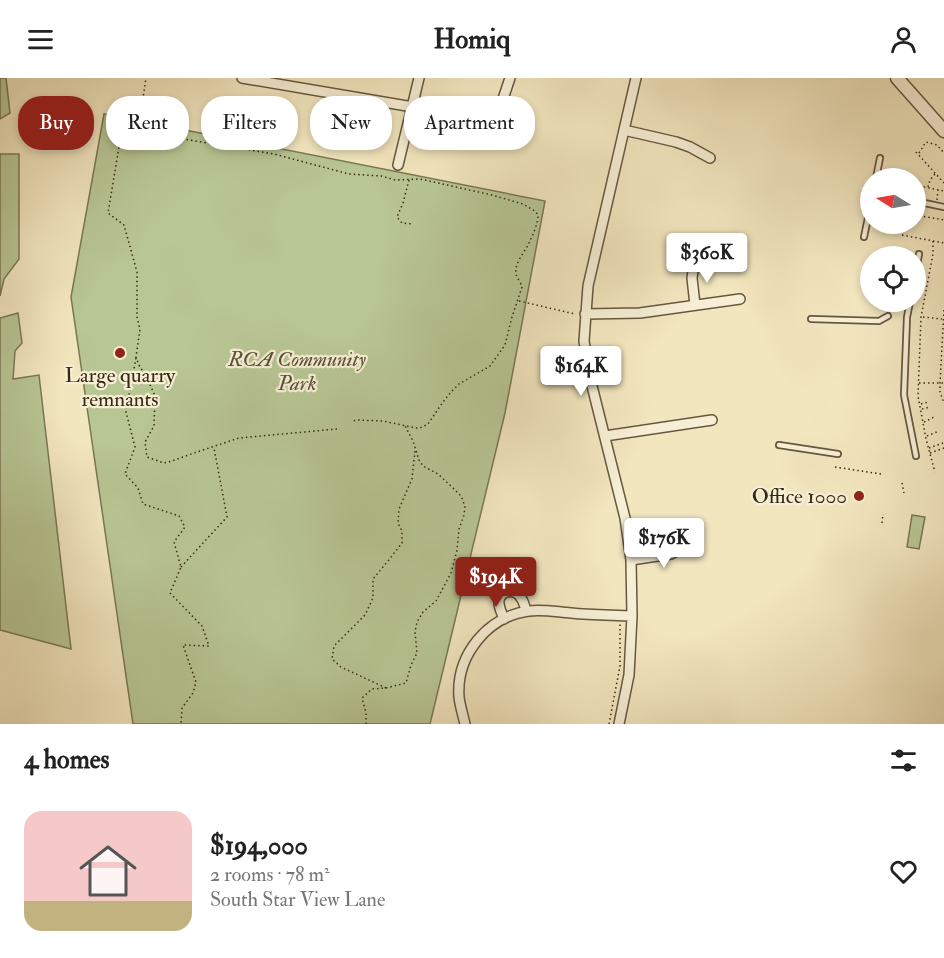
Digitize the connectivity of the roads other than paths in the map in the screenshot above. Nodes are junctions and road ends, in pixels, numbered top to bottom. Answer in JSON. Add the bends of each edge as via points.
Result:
{"nodes":[{"id":1,"x":242,"y":78,"type":"edge"},
{"id":2,"x":419,"y":78,"type":"edge"},
{"id":3,"x":510,"y":78,"type":"edge"},
{"id":4,"x":636,"y":78,"type":"edge"},
{"id":5,"x":899,"y":79,"type":"edge"},
{"id":6,"x":415,"y":96,"type":"edge"},
{"id":7,"x":504,"y":96,"type":"edge"},
{"id":8,"x":404,"y":105,"type":"edge"},
{"id":9,"x":624,"y":130,"type":"junction"},
{"id":10,"x":944,"y":131,"type":"edge"},
{"id":11,"x":404,"y":142,"type":"edge"},
{"id":12,"x":710,"y":158,"type":"dead end"},
{"id":13,"x":880,"y":158,"type":"dead end"},
{"id":14,"x":398,"y":165,"type":"dead end"},
{"id":15,"x":878,"y":168,"type":"edge"},
{"id":16,"x":926,"y":203,"type":"edge"},
{"id":17,"x":944,"y":207,"type":"edge"},
{"id":18,"x":865,"y":234,"type":"edge"},
{"id":19,"x":864,"y":237,"type":"dead end"},
{"id":20,"x":694,"y":263,"type":"dead end"},
{"id":21,"x":740,"y":299,"type":"dead end"},
{"id":22,"x":695,"y":305,"type":"junction"},
{"id":23,"x":908,"y":312,"type":"edge"},
{"id":24,"x":585,"y":314,"type":"junction"},
{"id":25,"x":888,"y":316,"type":"dead end"},
{"id":26,"x":811,"y":319,"type":"dead end"},
{"id":27,"x":712,"y":420,"type":"dead end"},
{"id":28,"x":605,"y":436,"type":"junction"},
{"id":29,"x":779,"y":445,"type":"dead end"},
{"id":30,"x":838,"y":454,"type":"dead end"},
{"id":31,"x":916,"y":456,"type":"dead end"},
{"id":32,"x":686,"y":546,"type":"dead end"},
{"id":33,"x":631,"y":560,"type":"junction"},
{"id":34,"x":526,"y":612,"type":"junction"},
{"id":35,"x":632,"y":616,"type":"junction"},
{"id":36,"x":504,"y":619,"type":"junction"},
{"id":37,"x":465,"y":724,"type":"edge"},
{"id":38,"x":619,"y":724,"type":"edge"}],
"edges":[{"from":1,"to":8,"type":"street"},
{"from":2,"to":6,"type":"street"},
{"from":3,"to":7,"type":"street"},
{"from":4,"to":9,"type":"street"},
{"from":5,"to":10,"type":"street"},
{"from":9,"to":12,"type":"street","via":[[676,142]]},
{"from":9,"to":24,"type":"street"},
{"from":11,"to":14,"type":"street"},
{"from":13,"to":15,"type":"lane"},
{"from":16,"to":17,"type":"lane"},
{"from":18,"to":19,"type":"lane"},
{"from":20,"to":22,"type":"street"},
{"from":21,"to":22,"type":"street"},
{"from":22,"to":24,"type":"street","via":[[640,313]]},
{"from":23,"to":31,"type":"lane","via":[[904,395]]},
{"from":24,"to":28,"type":"street","via":[[584,341],[590,378]]},
{"from":25,"to":26,"type":"lane","via":[[879,321]]},
{"from":27,"to":28,"type":"street"},
{"from":28,"to":33,"type":"street"},
{"from":29,"to":30,"type":"lane"},
{"from":32,"to":33,"type":"street","via":[[671,554]]},
{"from":33,"to":35,"type":"street"},
{"from":34,"to":35,"type":"street"},
{"from":34,"to":36,"type":"street"},
{"from":34,"to":36,"type":"street","via":[[518,593],[507,592],[500,600]]},
{"from":35,"to":38,"type":"street","via":[[629,675]]},
{"from":36,"to":37,"type":"street","via":[[478,639],[464,665],[459,697]]}]}
